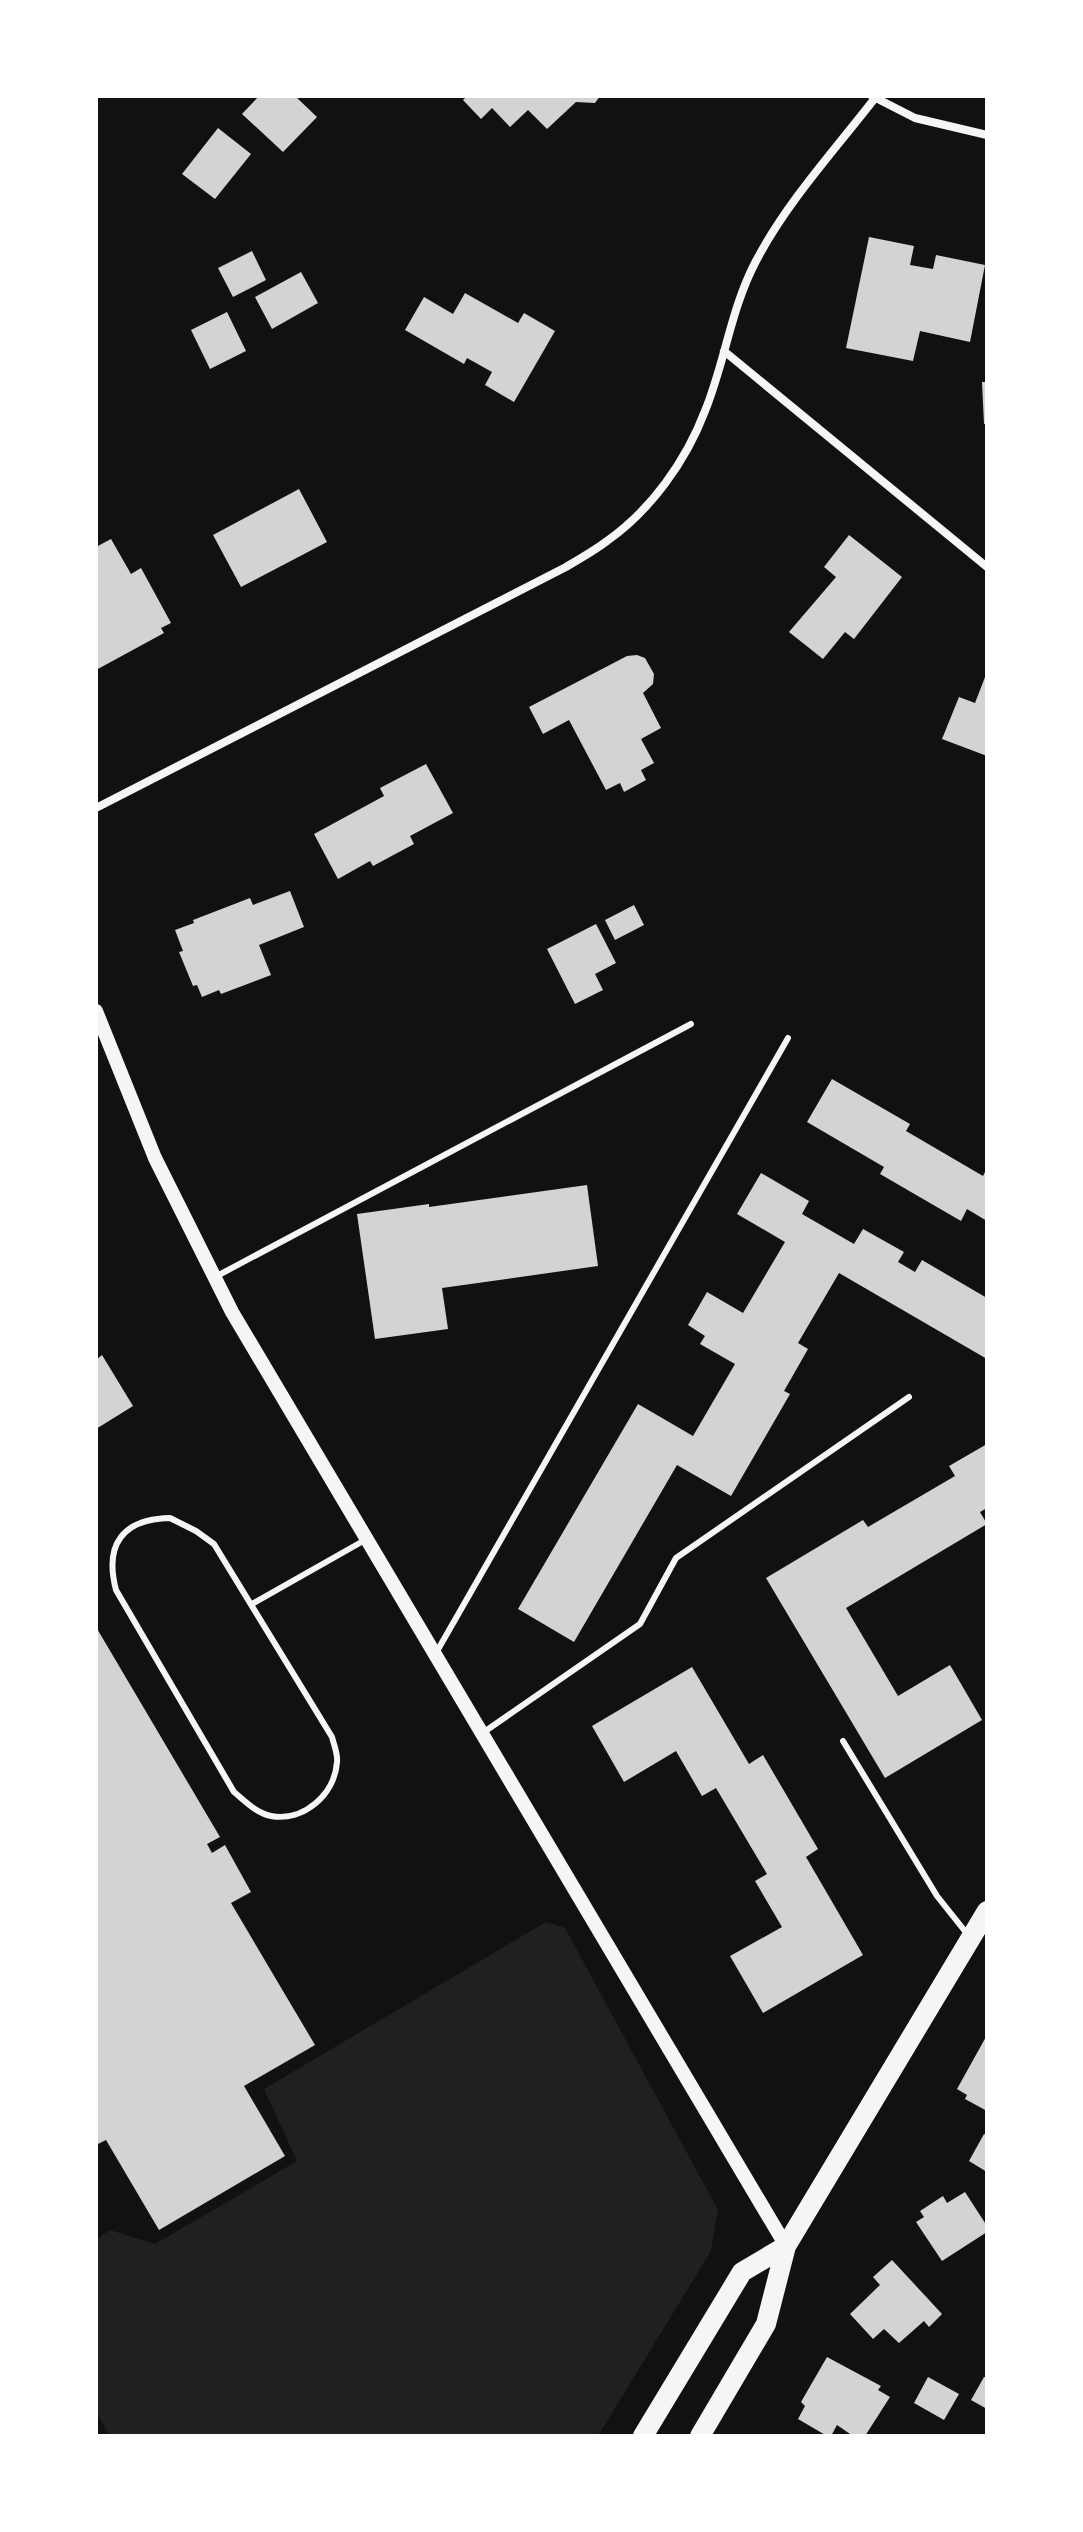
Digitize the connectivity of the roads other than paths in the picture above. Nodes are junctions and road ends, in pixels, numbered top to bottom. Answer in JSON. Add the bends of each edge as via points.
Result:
{"nodes":[{"id":1,"x":873,"y":97,"type":"edge"},
{"id":2,"x":987,"y":135,"type":"edge"},
{"id":3,"x":724,"y":351,"type":"junction"},
{"id":4,"x":987,"y":567,"type":"edge"},
{"id":5,"x":96,"y":808,"type":"edge"},
{"id":6,"x":96,"y":1011,"type":"edge"},
{"id":7,"x":691,"y":1024,"type":"dead end"},
{"id":8,"x":788,"y":1038,"type":"dead end"},
{"id":9,"x":215,"y":1277,"type":"junction"},
{"id":10,"x":909,"y":1397,"type":"dead end"},
{"id":11,"x":365,"y":1540,"type":"junction"},
{"id":12,"x":252,"y":1604,"type":"junction"},
{"id":13,"x":434,"y":1656,"type":"junction"},
{"id":14,"x":481,"y":1734,"type":"junction"},
{"id":15,"x":843,"y":1741,"type":"dead end"},
{"id":16,"x":987,"y":1911,"type":"edge"},
{"id":17,"x":971,"y":1938,"type":"junction"},
{"id":18,"x":786,"y":2246,"type":"junction"},
{"id":19,"x":643,"y":2436,"type":"edge"},
{"id":20,"x":700,"y":2436,"type":"edge"}],
"edges":[{"from":1,"to":2,"type":"street","via":[[915,118]]},
{"from":1,"to":3,"type":"street","via":[[779,221],[754,264]]},
{"from":3,"to":4,"type":"street"},
{"from":3,"to":5,"type":"street","via":[[706,411],[686,452],[653,499],[608,541]]},
{"from":6,"to":9,"type":"street","via":[[155,1158]]},
{"from":7,"to":9,"type":"lane"},
{"from":8,"to":13,"type":"lane"},
{"from":9,"to":11,"type":"street"},
{"from":10,"to":14,"type":"lane","via":[[676,1558],[640,1624]]},
{"from":11,"to":12,"type":"lane"},
{"from":11,"to":13,"type":"street"},
{"from":12,"to":12,"type":"lane","via":[[214,1544],[170,1518],[147,1519],[128,1528],[114,1549],[110,1570],[116,1590],[234,1792],[270,1816],[293,1816],[316,1804],[333,1784],[338,1759],[332,1737]]},
{"from":13,"to":14,"type":"street"},
{"from":14,"to":18,"type":"street"},
{"from":15,"to":17,"type":"lane","via":[[937,1896]]},
{"from":16,"to":17,"type":"main road"},
{"from":17,"to":18,"type":"main road"},
{"from":18,"to":19,"type":"main road","via":[[742,2272]]},
{"from":18,"to":20,"type":"main road","via":[[766,2324]]}]}
